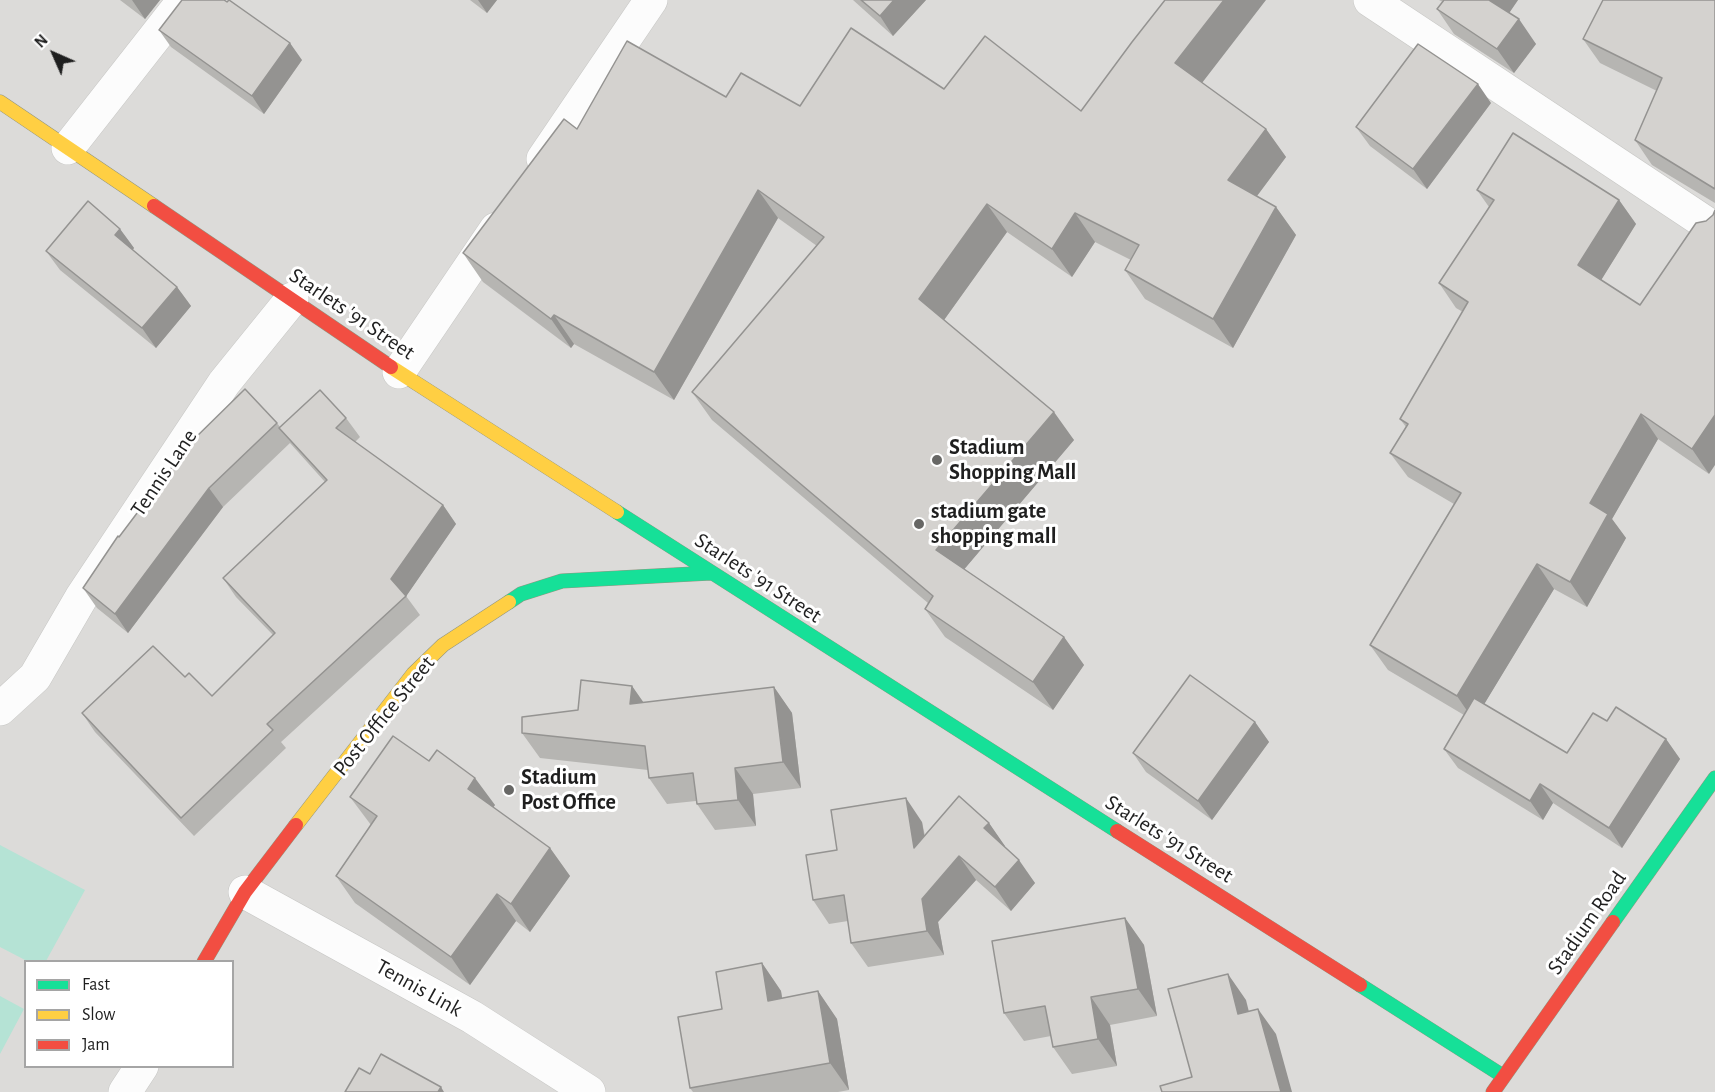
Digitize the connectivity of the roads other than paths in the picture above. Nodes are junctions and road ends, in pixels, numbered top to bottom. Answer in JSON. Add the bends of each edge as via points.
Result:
{"nodes":[{"id":1,"x":184,"y":0,"type":"edge"},
{"id":2,"x":651,"y":0,"type":"edge"},
{"id":3,"x":1370,"y":0,"type":"edge"},
{"id":4,"x":0,"y":102,"type":"edge"},
{"id":5,"x":68,"y":148,"type":"junction"},
{"id":6,"x":1715,"y":230,"type":"edge"},
{"id":7,"x":292,"y":299,"type":"junction"},
{"id":8,"x":399,"y":372,"type":"junction"},
{"id":9,"x":711,"y":573,"type":"junction"},
{"id":10,"x":0,"y":709,"type":"edge"},
{"id":11,"x":1715,"y":778,"type":"edge"},
{"id":12,"x":245,"y":892,"type":"junction"},
{"id":13,"x":205,"y":960,"type":"edge"},
{"id":14,"x":141,"y":1068,"type":"edge"},
{"id":15,"x":1503,"y":1076,"type":"junction"},
{"id":16,"x":125,"y":1092,"type":"edge"},
{"id":17,"x":589,"y":1092,"type":"edge"},
{"id":18,"x":1493,"y":1092,"type":"edge"}],
"edges":[{"from":1,"to":5,"type":"street"},
{"from":2,"to":8,"type":"street"},
{"from":3,"to":6,"type":"street"},
{"from":4,"to":5,"type":"street","name":"Starlets '91 Street"},
{"from":5,"to":7,"type":"street","name":"Starlets '91 Street"},
{"from":7,"to":8,"type":"street","name":"Starlets '91 Street"},
{"from":7,"to":10,"type":"street","name":"Tennis Lane","via":[[224,383],[81,598],[35,677]]},
{"from":8,"to":9,"type":"street","name":"Starlets '91 Street"},
{"from":9,"to":12,"type":"street","name":"Post Office Street","via":[[562,581],[521,594],[463,631],[413,674]]},
{"from":9,"to":15,"type":"street","name":"Starlets '91 Street"},
{"from":11,"to":15,"type":"street","name":"Stadium Road"},
{"from":12,"to":13,"type":"street","name":"Post Office Street"},
{"from":12,"to":17,"type":"street","name":"Tennis Link","via":[[472,1017]]},
{"from":14,"to":16,"type":"street"},
{"from":15,"to":18,"type":"street","name":"Stadium Road"}]}
